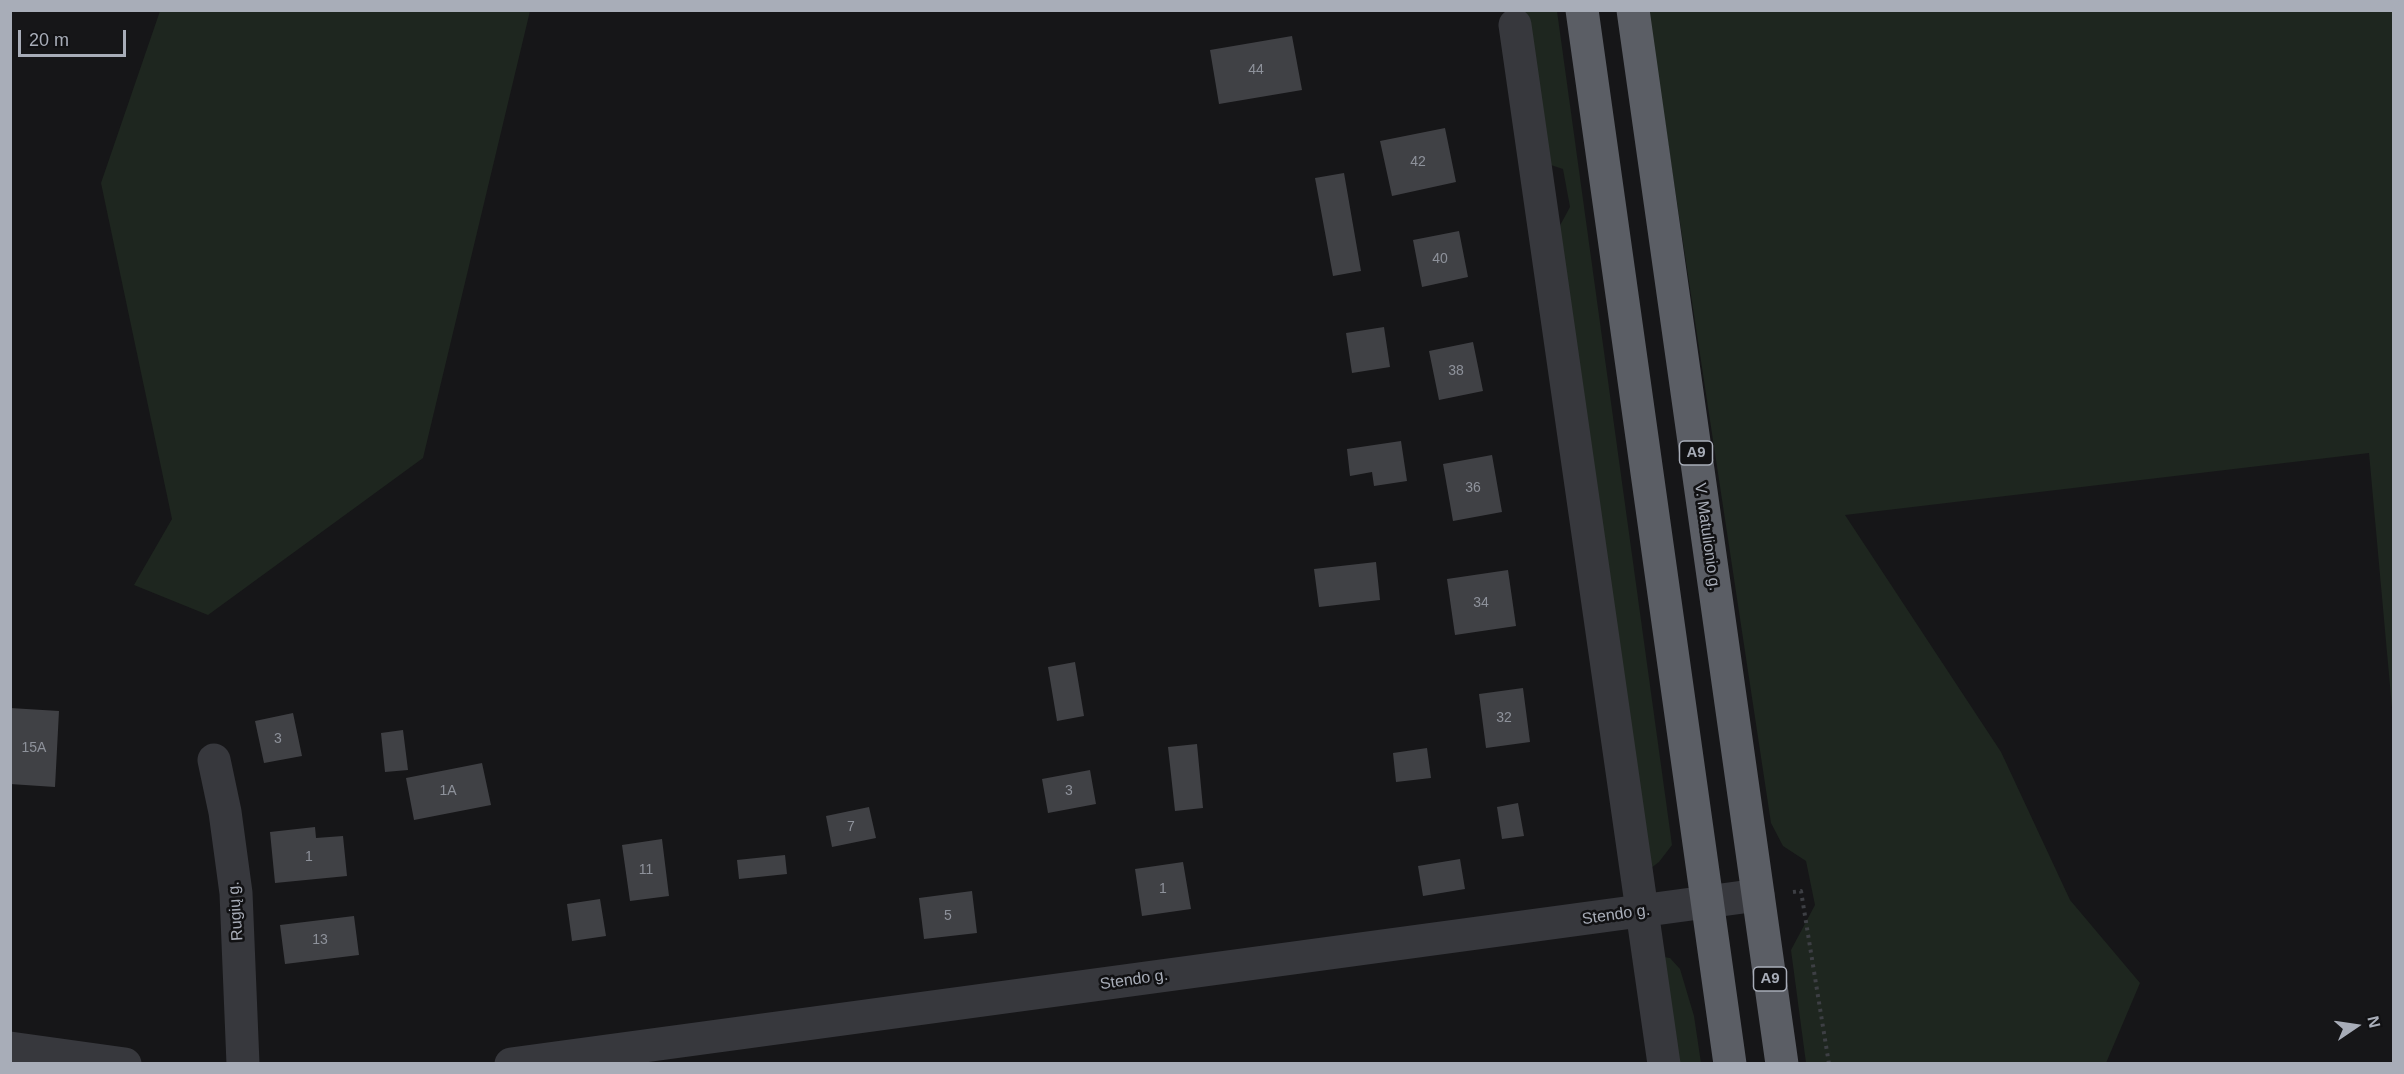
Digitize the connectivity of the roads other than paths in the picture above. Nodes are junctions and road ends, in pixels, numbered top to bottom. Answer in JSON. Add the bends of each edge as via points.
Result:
{"nodes":[{"id":1,"x":1582,"y":10,"type":"edge"},
{"id":2,"x":1633,"y":10,"type":"edge"},
{"id":3,"x":1515,"y":25,"type":"dead end"},
{"id":4,"x":214,"y":760,"type":"dead end"},
{"id":5,"x":1758,"y":896,"type":"junction"},
{"id":6,"x":1707,"y":902,"type":"junction"},
{"id":7,"x":1640,"y":911,"type":"junction"},
{"id":8,"x":10,"y":1048,"type":"edge"},
{"id":9,"x":521,"y":1063,"type":"edge"},
{"id":10,"x":125,"y":1064,"type":"edge"},
{"id":11,"x":243,"y":1064,"type":"edge"},
{"id":12,"x":1664,"y":1064,"type":"edge"},
{"id":13,"x":1730,"y":1064,"type":"edge"},
{"id":14,"x":1782,"y":1064,"type":"edge"}],
"edges":[{"from":1,"to":6,"type":"highway"},
{"from":2,"to":5,"type":"highway","name":"V. Matulionio g.","number":"A9"},
{"from":3,"to":7,"type":"street"},
{"from":4,"to":11,"type":"street","name":"Rugių g.","via":[[236,894]]},
{"from":5,"to":6,"type":"street","name":"Stendo g."},
{"from":5,"to":14,"type":"highway","name":"V. Matulionio g.","number":"A9"},
{"from":6,"to":7,"type":"street","name":"Stendo g."},
{"from":6,"to":13,"type":"highway"},
{"from":7,"to":9,"type":"street","name":"Stendo g."},
{"from":7,"to":12,"type":"street"},
{"from":8,"to":10,"type":"street"}]}
